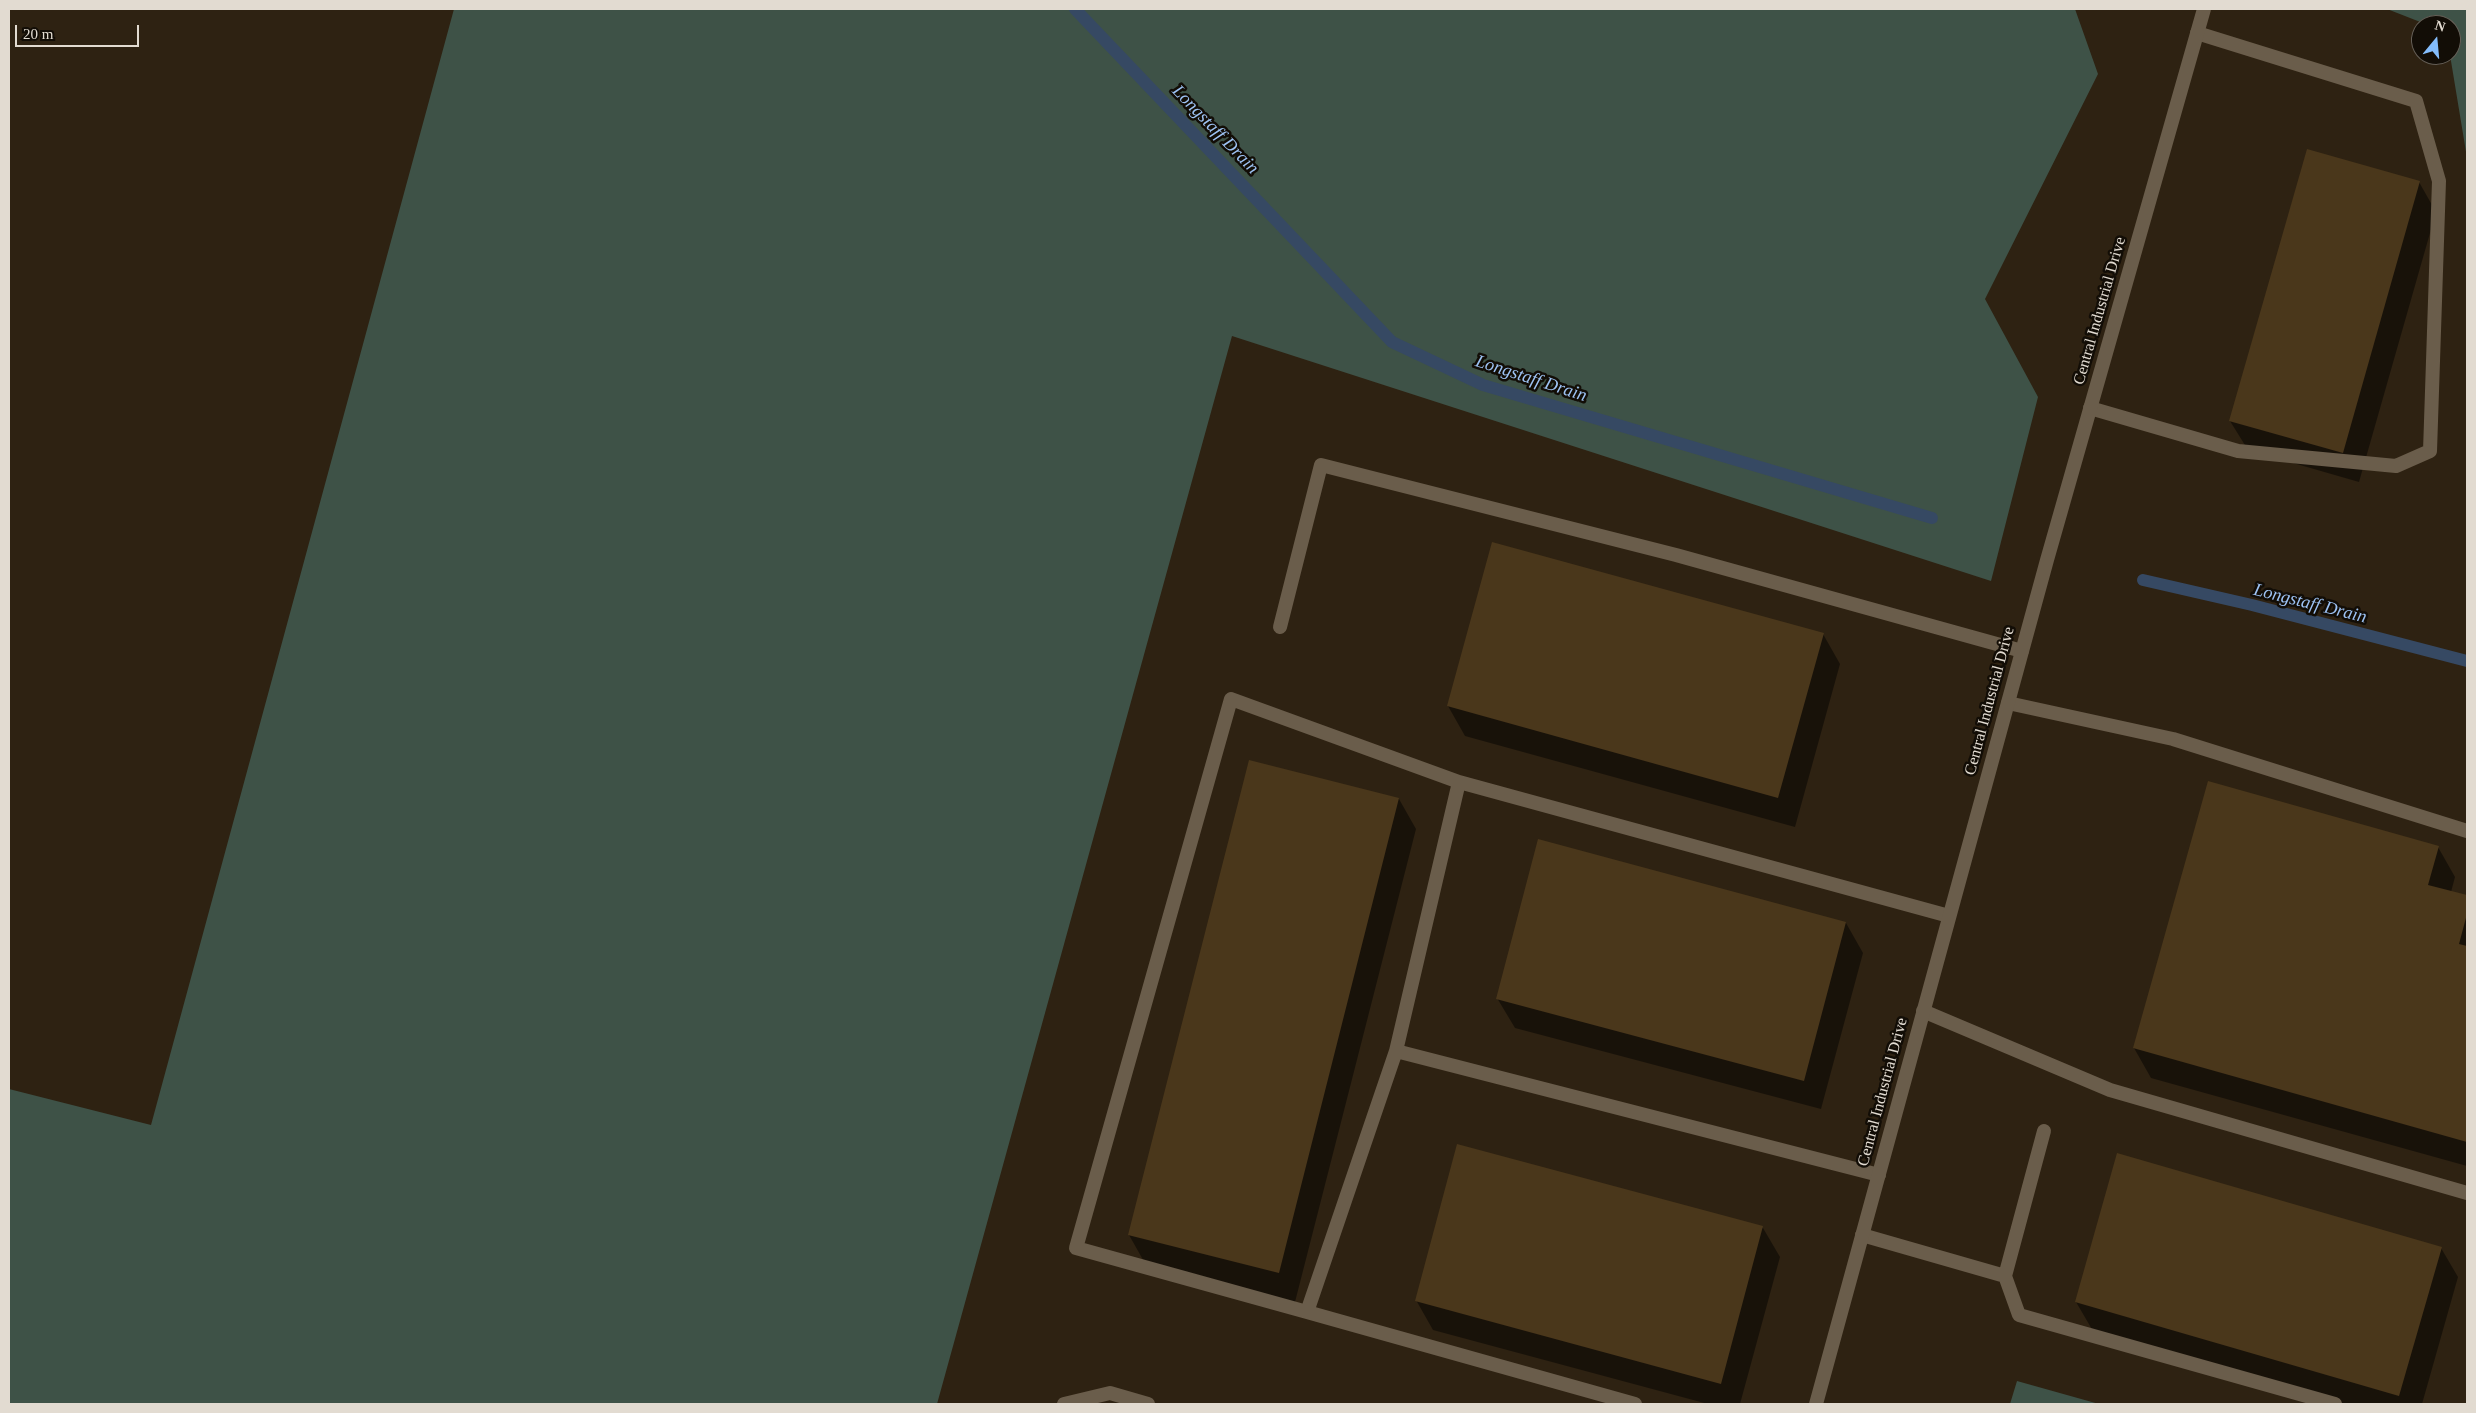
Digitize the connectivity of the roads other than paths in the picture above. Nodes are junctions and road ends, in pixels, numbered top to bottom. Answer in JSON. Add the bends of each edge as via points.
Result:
{"nodes":[{"id":1,"x":2204,"y":9,"type":"edge"},
{"id":2,"x":2197,"y":33,"type":"junction"},
{"id":3,"x":2090,"y":408,"type":"junction"},
{"id":4,"x":1280,"y":627,"type":"dead end"},
{"id":5,"x":2022,"y":651,"type":"junction"},
{"id":6,"x":2008,"y":704,"type":"junction"},
{"id":7,"x":1459,"y":782,"type":"junction"},
{"id":8,"x":2467,"y":831,"type":"edge"},
{"id":9,"x":1949,"y":916,"type":"junction"},
{"id":10,"x":1923,"y":1011,"type":"junction"},
{"id":11,"x":1396,"y":1051,"type":"junction"},
{"id":12,"x":2044,"y":1131,"type":"dead end"},
{"id":13,"x":1879,"y":1174,"type":"junction"},
{"id":14,"x":2467,"y":1192,"type":"edge"},
{"id":15,"x":1862,"y":1235,"type":"junction"},
{"id":16,"x":2004,"y":1276,"type":"junction"},
{"id":17,"x":1307,"y":1312,"type":"junction"},
{"id":18,"x":1064,"y":1404,"type":"edge"},
{"id":19,"x":1148,"y":1404,"type":"edge"},
{"id":20,"x":1635,"y":1404,"type":"edge"},
{"id":21,"x":1816,"y":1404,"type":"edge"},
{"id":22,"x":2335,"y":1404,"type":"edge"}],
"edges":[{"from":1,"to":2,"type":"street","name":"Central Industrial Drive"},
{"from":2,"to":3,"type":"street","name":"Central Industrial Drive"},
{"from":2,"to":3,"type":"street","via":[[2416,101],[2439,181],[2430,451],[2396,466],[2238,450]]},
{"from":3,"to":5,"type":"street","name":"Central Industrial Drive"},
{"from":4,"to":5,"type":"street","via":[[1321,465],[1676,555]]},
{"from":5,"to":6,"type":"street","name":"Central Industrial Drive"},
{"from":6,"to":8,"type":"street","via":[[2173,739]]},
{"from":6,"to":9,"type":"street","name":"Central Industrial Drive"},
{"from":7,"to":9,"type":"street"},
{"from":7,"to":11,"type":"street"},
{"from":7,"to":17,"type":"street","via":[[1230,699],[1076,1248]]},
{"from":9,"to":10,"type":"street","name":"Central Industrial Drive"},
{"from":10,"to":13,"type":"street","name":"Central Industrial Drive"},
{"from":10,"to":14,"type":"street","via":[[2110,1090]]},
{"from":11,"to":13,"type":"street"},
{"from":11,"to":17,"type":"street"},
{"from":12,"to":16,"type":"street"},
{"from":13,"to":15,"type":"street","name":"Central Industrial Drive"},
{"from":15,"to":16,"type":"street"},
{"from":15,"to":21,"type":"street","name":"Central Industrial Drive"},
{"from":16,"to":22,"type":"street","via":[[2019,1315]]},
{"from":17,"to":20,"type":"street"},
{"from":18,"to":19,"type":"street","via":[[1110,1393]]}]}
